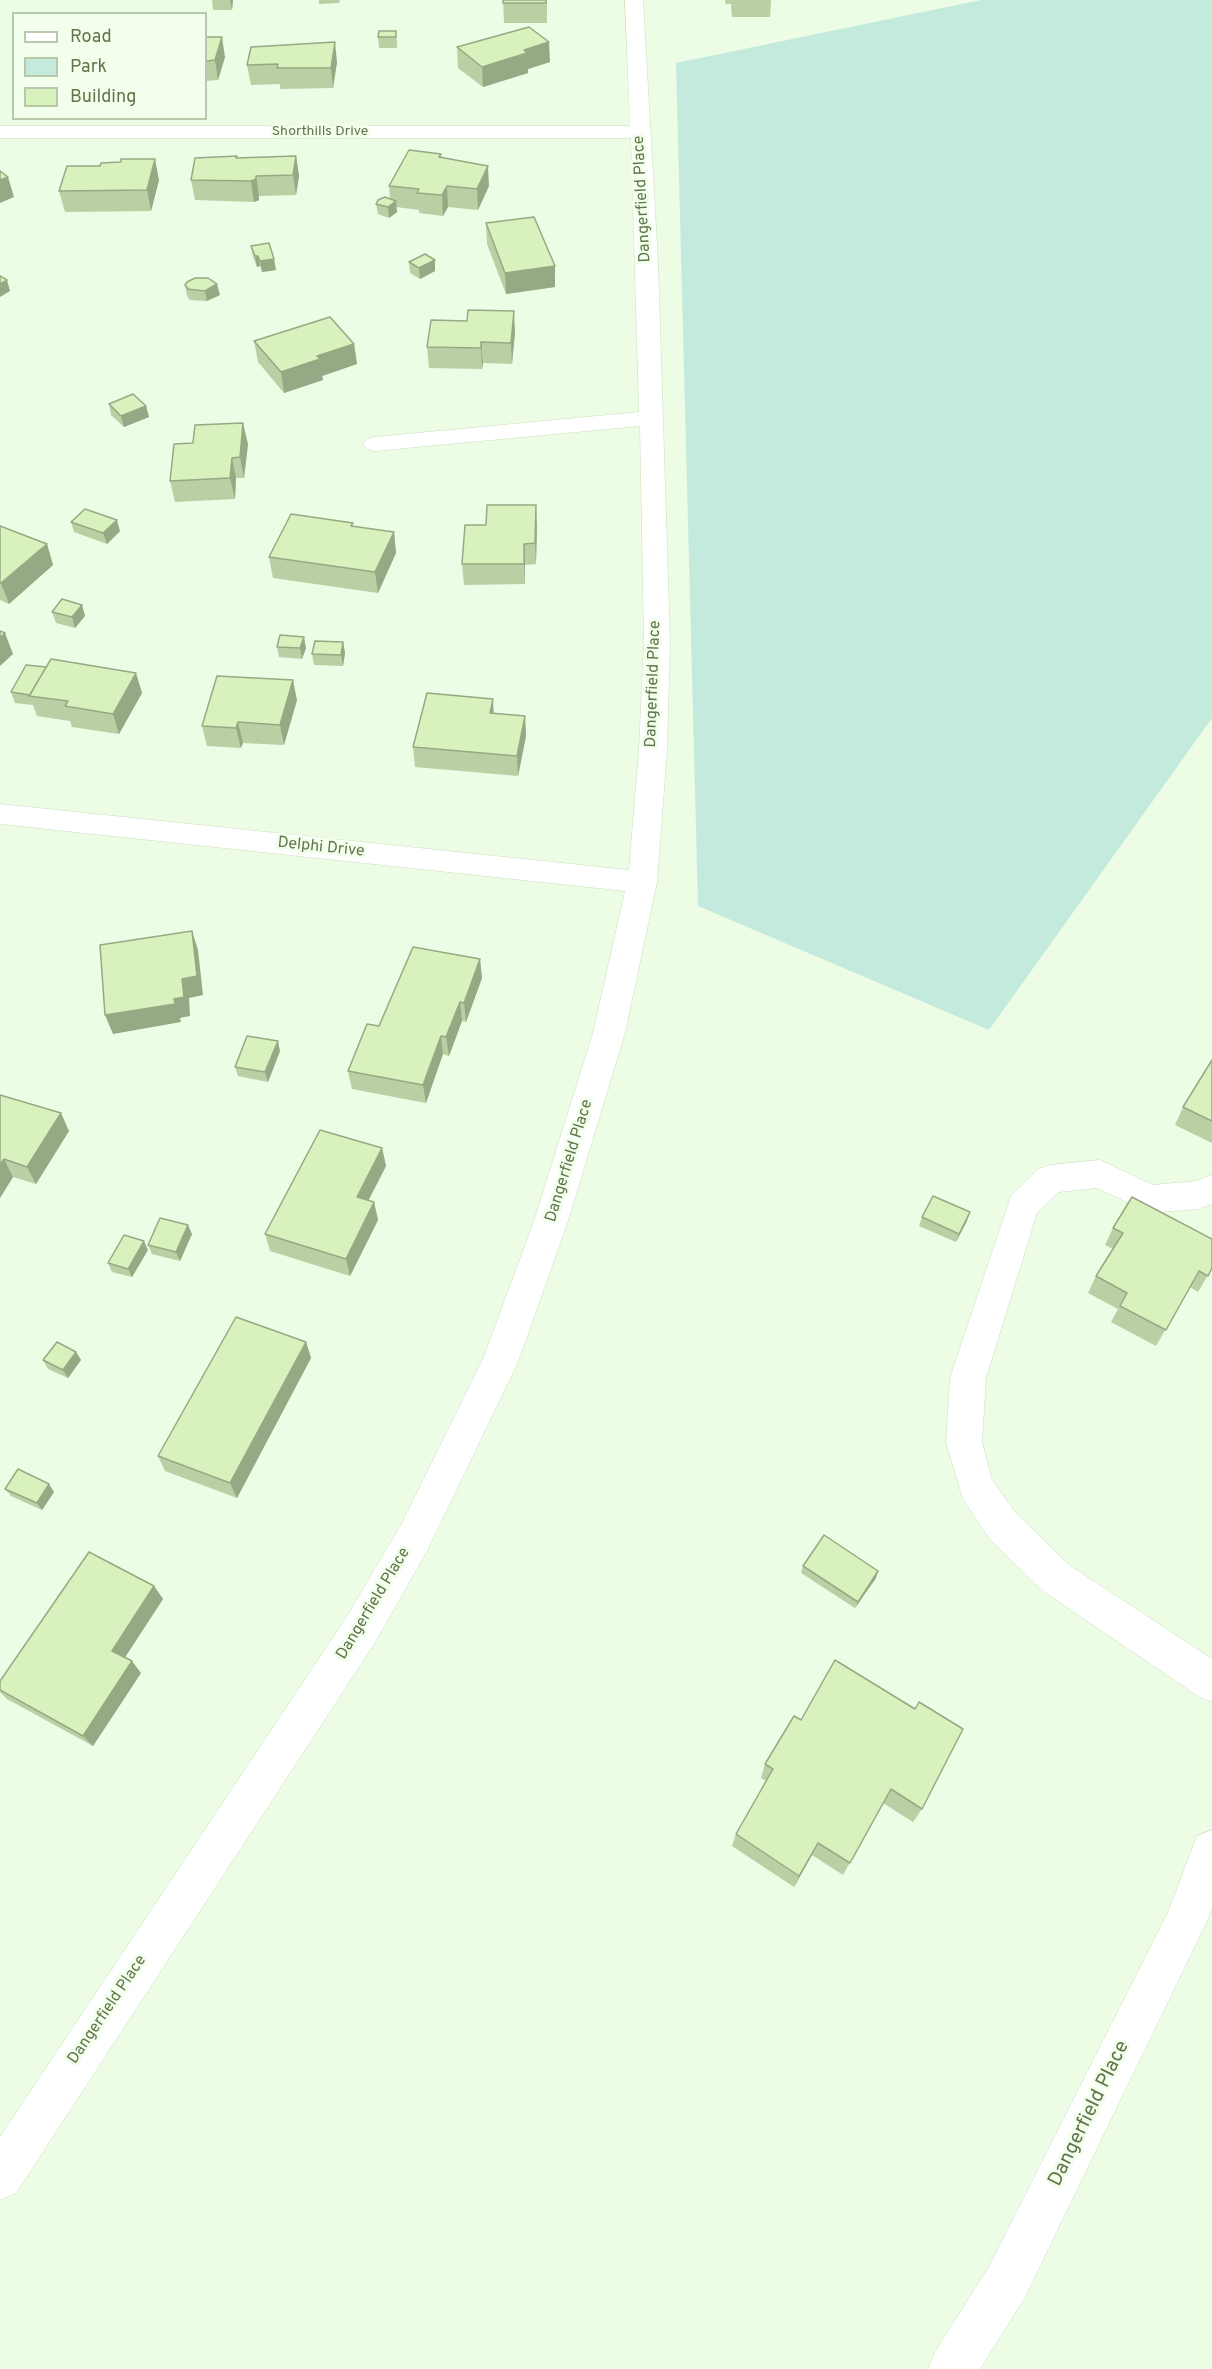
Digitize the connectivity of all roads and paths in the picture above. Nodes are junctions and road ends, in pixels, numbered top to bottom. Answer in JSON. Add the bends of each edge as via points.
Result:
{"nodes":[{"id":1,"x":634,"y":0,"type":"edge"},
{"id":2,"x":0,"y":132,"type":"edge"},
{"id":3,"x":639,"y":132,"type":"junction"},
{"id":4,"x":651,"y":418,"type":"junction"},
{"id":5,"x":375,"y":444,"type":"dead end"},
{"id":6,"x":2,"y":818,"type":"edge"},
{"id":7,"x":642,"y":882,"type":"junction"},
{"id":8,"x":1212,"y":1189,"type":"edge"},
{"id":9,"x":1212,"y":1682,"type":"edge"},
{"id":10,"x":1212,"y":1851,"type":"edge"},
{"id":11,"x":0,"y":2177,"type":"edge"},
{"id":12,"x":952,"y":2369,"type":"edge"}],
"edges":[{"from":1,"to":3,"type":"street","name":"Dangerfield Place"},
{"from":2,"to":3,"type":"street","name":"Shorthills Drive"},
{"from":3,"to":4,"type":"street","name":"Dangerfield Place","via":[[648,272]]},
{"from":4,"to":5,"type":"street"},
{"from":4,"to":7,"type":"street","name":"Dangerfield Place","via":[[657,641]]},
{"from":6,"to":7,"type":"street","name":"Delphi Drive"},
{"from":7,"to":11,"type":"street","name":"Dangerfield Place","via":[[609,1033],[550,1224],[500,1362],[414,1538],[360,1631]]},
{"from":8,"to":9,"type":"street","via":[[1198,1195],[1150,1199],[1100,1174],[1050,1179],[1023,1206],[968,1378],[964,1442],[976,1487],[1002,1525],[1056,1578]]},
{"from":10,"to":12,"type":"street","name":"Dangerfield Place","via":[[1186,1920],[1006,2282]]}]}
